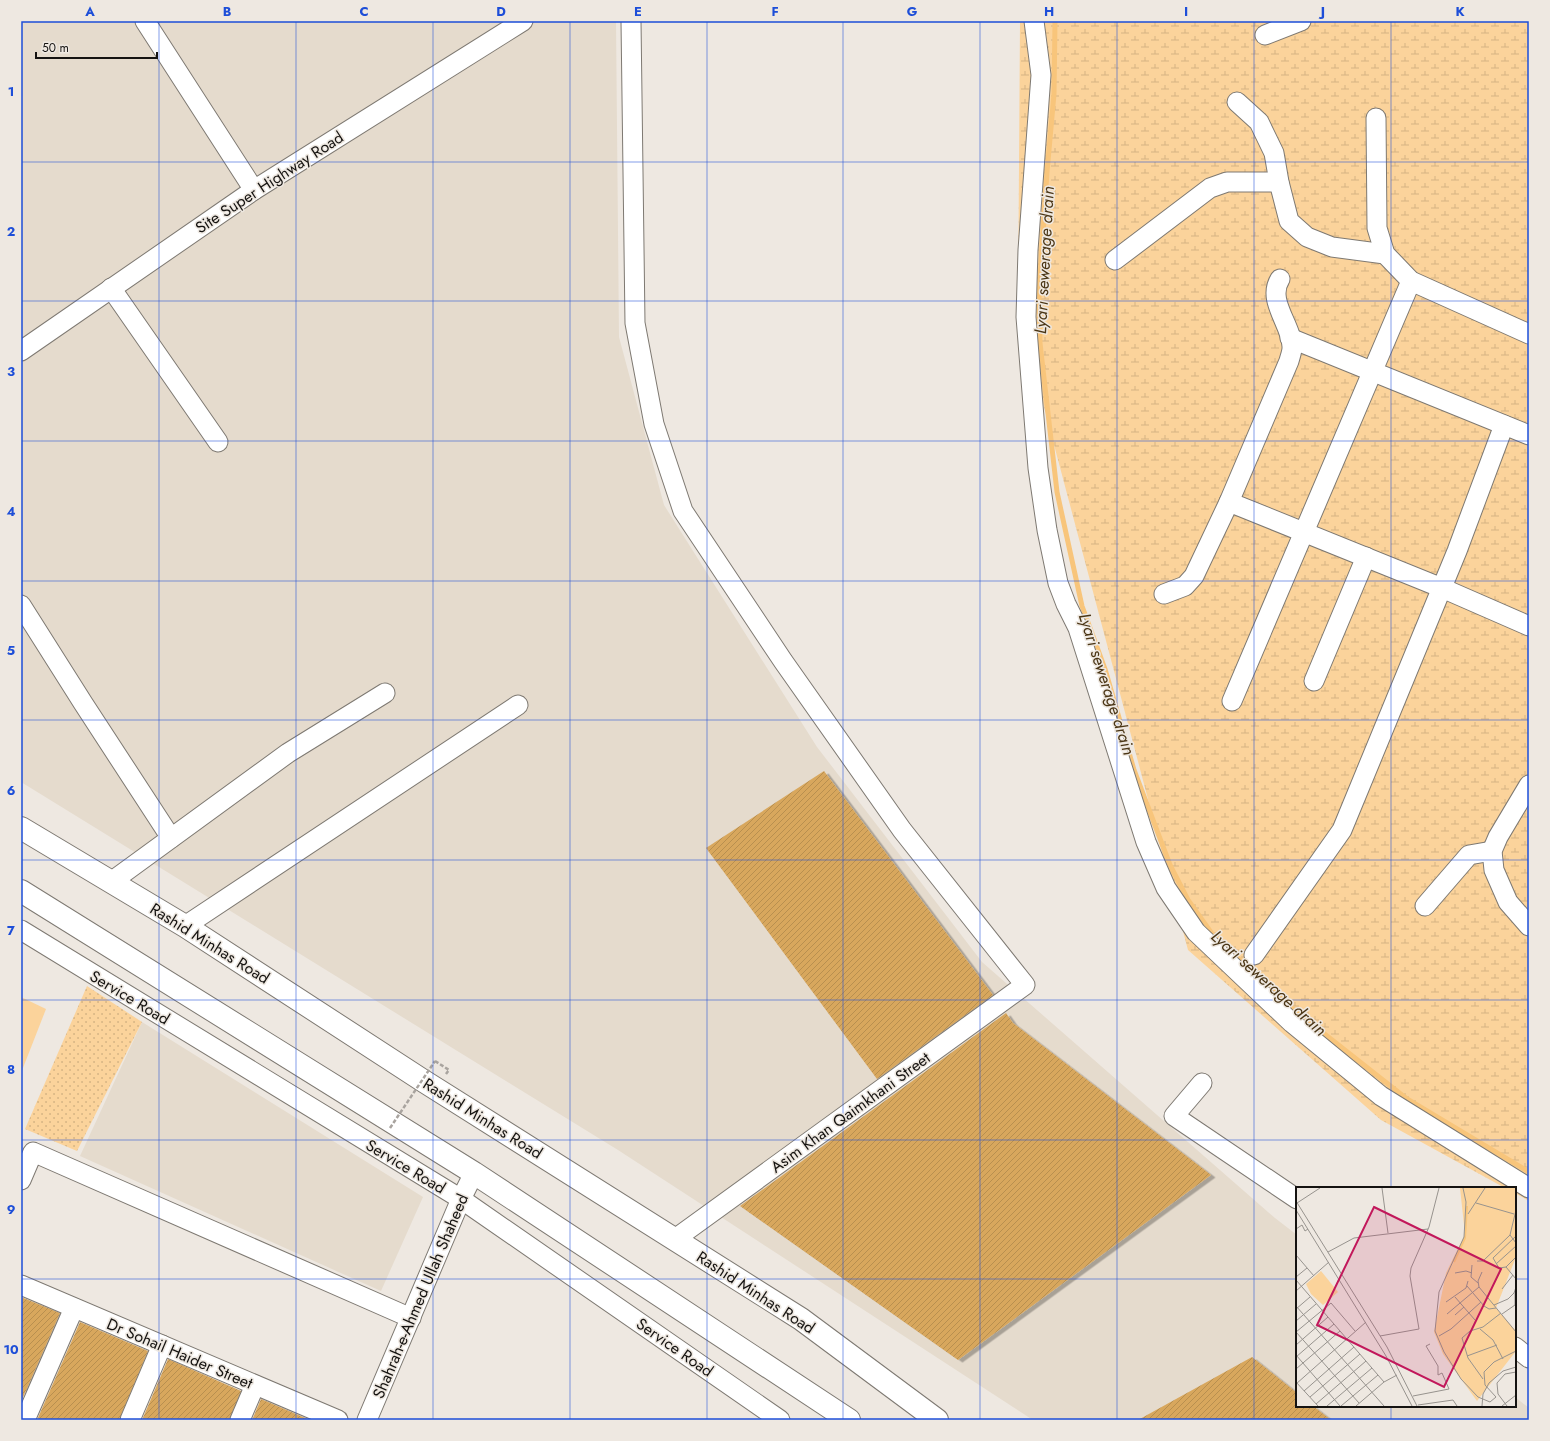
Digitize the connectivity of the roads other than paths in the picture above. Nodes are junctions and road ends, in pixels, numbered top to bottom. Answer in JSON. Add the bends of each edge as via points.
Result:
{"nodes":[{"id":1,"x":145,"y":21,"type":"edge"},
{"id":2,"x":523,"y":21,"type":"edge"},
{"id":3,"x":631,"y":21,"type":"edge"},
{"id":4,"x":1034,"y":21,"type":"edge"},
{"id":5,"x":1301,"y":21,"type":"edge"},
{"id":6,"x":1265,"y":35,"type":"dead end"},
{"id":7,"x":1237,"y":102,"type":"dead end"},
{"id":8,"x":1376,"y":118,"type":"dead end"},
{"id":9,"x":1279,"y":182,"type":"junction"},
{"id":10,"x":254,"y":190,"type":"junction"},
{"id":11,"x":1385,"y":254,"type":"junction"},
{"id":12,"x":1115,"y":260,"type":"dead end"},
{"id":13,"x":1280,"y":279,"type":"dead end"},
{"id":14,"x":1412,"y":281,"type":"junction"},
{"id":15,"x":111,"y":288,"type":"junction"},
{"id":16,"x":1529,"y":334,"type":"edge"},
{"id":17,"x":1290,"y":338,"type":"junction"},
{"id":18,"x":21,"y":351,"type":"edge"},
{"id":19,"x":1374,"y":372,"type":"junction"},
{"id":20,"x":1504,"y":425,"type":"junction"},
{"id":21,"x":1529,"y":435,"type":"edge"},
{"id":22,"x":218,"y":442,"type":"dead end"},
{"id":23,"x":1229,"y":502,"type":"junction"},
{"id":24,"x":1304,"y":532,"type":"junction"},
{"id":25,"x":1366,"y":557,"type":"junction"},
{"id":26,"x":1442,"y":588,"type":"junction"},
{"id":27,"x":1164,"y":594,"type":"dead end"},
{"id":28,"x":21,"y":605,"type":"edge"},
{"id":29,"x":1529,"y":626,"type":"edge"},
{"id":30,"x":1314,"y":681,"type":"dead end"},
{"id":31,"x":385,"y":693,"type":"dead end"},
{"id":32,"x":1232,"y":701,"type":"dead end"},
{"id":33,"x":518,"y":705,"type":"dead end"},
{"id":34,"x":1529,"y":785,"type":"edge"},
{"id":35,"x":21,"y":828,"type":"edge"},
{"id":36,"x":171,"y":838,"type":"junction"},
{"id":37,"x":1492,"y":851,"type":"junction"},
{"id":38,"x":111,"y":882,"type":"junction"},
{"id":39,"x":21,"y":891,"type":"edge"},
{"id":40,"x":1425,"y":906,"type":"dead end"},
{"id":41,"x":185,"y":926,"type":"junction"},
{"id":42,"x":1529,"y":926,"type":"edge"},
{"id":43,"x":21,"y":930,"type":"edge"},
{"id":44,"x":1254,"y":955,"type":"dead end"},
{"id":45,"x":1202,"y":1083,"type":"dead end"},
{"id":46,"x":474,"y":1173,"type":"junction"},
{"id":47,"x":21,"y":1180,"type":"edge"},
{"id":48,"x":1529,"y":1188,"type":"edge"},
{"id":49,"x":1296,"y":1198,"type":"edge"},
{"id":50,"x":461,"y":1199,"type":"junction"},
{"id":51,"x":675,"y":1239,"type":"junction"},
{"id":52,"x":21,"y":1285,"type":"edge"},
{"id":53,"x":74,"y":1308,"type":"junction"},
{"id":54,"x":411,"y":1318,"type":"junction"},
{"id":55,"x":162,"y":1345,"type":"junction"},
{"id":56,"x":1516,"y":1348,"type":"edge"},
{"id":57,"x":1529,"y":1358,"type":"edge"},
{"id":58,"x":255,"y":1385,"type":"junction"},
{"id":59,"x":25,"y":1420,"type":"edge"},
{"id":60,"x":130,"y":1420,"type":"edge"},
{"id":61,"x":240,"y":1420,"type":"edge"},
{"id":62,"x":338,"y":1420,"type":"edge"},
{"id":63,"x":367,"y":1420,"type":"edge"},
{"id":64,"x":780,"y":1420,"type":"edge"},
{"id":65,"x":849,"y":1420,"type":"edge"},
{"id":66,"x":937,"y":1420,"type":"edge"}],
"edges":[{"from":1,"to":10,"type":"street"},
{"from":2,"to":10,"type":"street","name":"Site Super Highway Road"},
{"from":3,"to":51,"type":"street","name":"Asim Khan Qaimkhani Street","via":[[635,323],[654,424],[682,511],[783,661],[902,830],[1025,985]]},
{"from":4,"to":48,"type":"street","via":[[1041,75],[1028,250],[1026,317],[1038,468],[1058,583],[1078,628],[1146,842],[1166,888],[1196,932],[1292,1023],[1381,1096]]},
{"from":5,"to":6,"type":"street"},
{"from":7,"to":9,"type":"street","via":[[1259,122],[1274,153]]},
{"from":8,"to":11,"type":"street","via":[[1377,228]]},
{"from":9,"to":11,"type":"street","via":[[1290,221],[1307,238],[1332,248]]},
{"from":9,"to":12,"type":"street","via":[[1227,182],[1210,188]]},
{"from":10,"to":15,"type":"street","name":"Site Super Highway Road"},
{"from":11,"to":14,"type":"street"},
{"from":13,"to":17,"type":"street","via":[[1277,285],[1277,298]]},
{"from":14,"to":16,"type":"street"},
{"from":14,"to":19,"type":"street"},
{"from":15,"to":18,"type":"street","name":"Site Super Highway Road"},
{"from":15,"to":22,"type":"street"},
{"from":17,"to":19,"type":"street"},
{"from":17,"to":23,"type":"street","via":[[1292,348],[1289,361]]},
{"from":19,"to":20,"type":"street"},
{"from":19,"to":24,"type":"street"},
{"from":20,"to":21,"type":"street"},
{"from":20,"to":26,"type":"street"},
{"from":23,"to":24,"type":"street"},
{"from":23,"to":27,"type":"street","via":[[1194,576],[1185,586]]},
{"from":24,"to":25,"type":"street"},
{"from":24,"to":32,"type":"street"},
{"from":25,"to":26,"type":"street"},
{"from":25,"to":30,"type":"street"},
{"from":26,"to":29,"type":"street"},
{"from":26,"to":44,"type":"street","via":[[1342,830]]},
{"from":28,"to":36,"type":"street"},
{"from":31,"to":36,"type":"street","via":[[288,753]]},
{"from":33,"to":41,"type":"street"},
{"from":34,"to":37,"type":"street"},
{"from":35,"to":38,"type":"main road","name":"Rashid Minhas Road"},
{"from":36,"to":38,"type":"street"},
{"from":37,"to":40,"type":"street","via":[[1468,855]]},
{"from":37,"to":42,"type":"street","via":[[1494,870],[1508,902]]},
{"from":38,"to":41,"type":"main road","name":"Rashid Minhas Road"},
{"from":39,"to":46,"type":"main road"},
{"from":41,"to":51,"type":"main road","name":"Rashid Minhas Road","via":[[427,1083]]},
{"from":43,"to":50,"type":"street","name":"Service Road"},
{"from":45,"to":49,"type":"street","via":[[1174,1116]]},
{"from":46,"to":50,"type":"street","name":"Shahrah-e-Ahmed Ullah Shaheed"},
{"from":46,"to":65,"type":"main road"},
{"from":47,"to":54,"type":"street","via":[[33,1152]]},
{"from":50,"to":54,"type":"street","name":"Shahrah-e-Ahmed Ullah Shaheed"},
{"from":50,"to":64,"type":"street","name":"Service Road"},
{"from":51,"to":66,"type":"main road","name":"Rashid Minhas Road","via":[[801,1319]]},
{"from":52,"to":53,"type":"street","name":"Dr Sohail Haider Street"},
{"from":53,"to":55,"type":"street","name":"Dr Sohail Haider Street"},
{"from":53,"to":59,"type":"street"},
{"from":54,"to":63,"type":"street","name":"Shahrah-e-Ahmed Ullah Shaheed"},
{"from":55,"to":58,"type":"street","name":"Dr Sohail Haider Street"},
{"from":55,"to":60,"type":"street"},
{"from":56,"to":57,"type":"street"},
{"from":58,"to":61,"type":"street"},
{"from":58,"to":62,"type":"street","name":"Dr Sohail Haider Street"}]}
